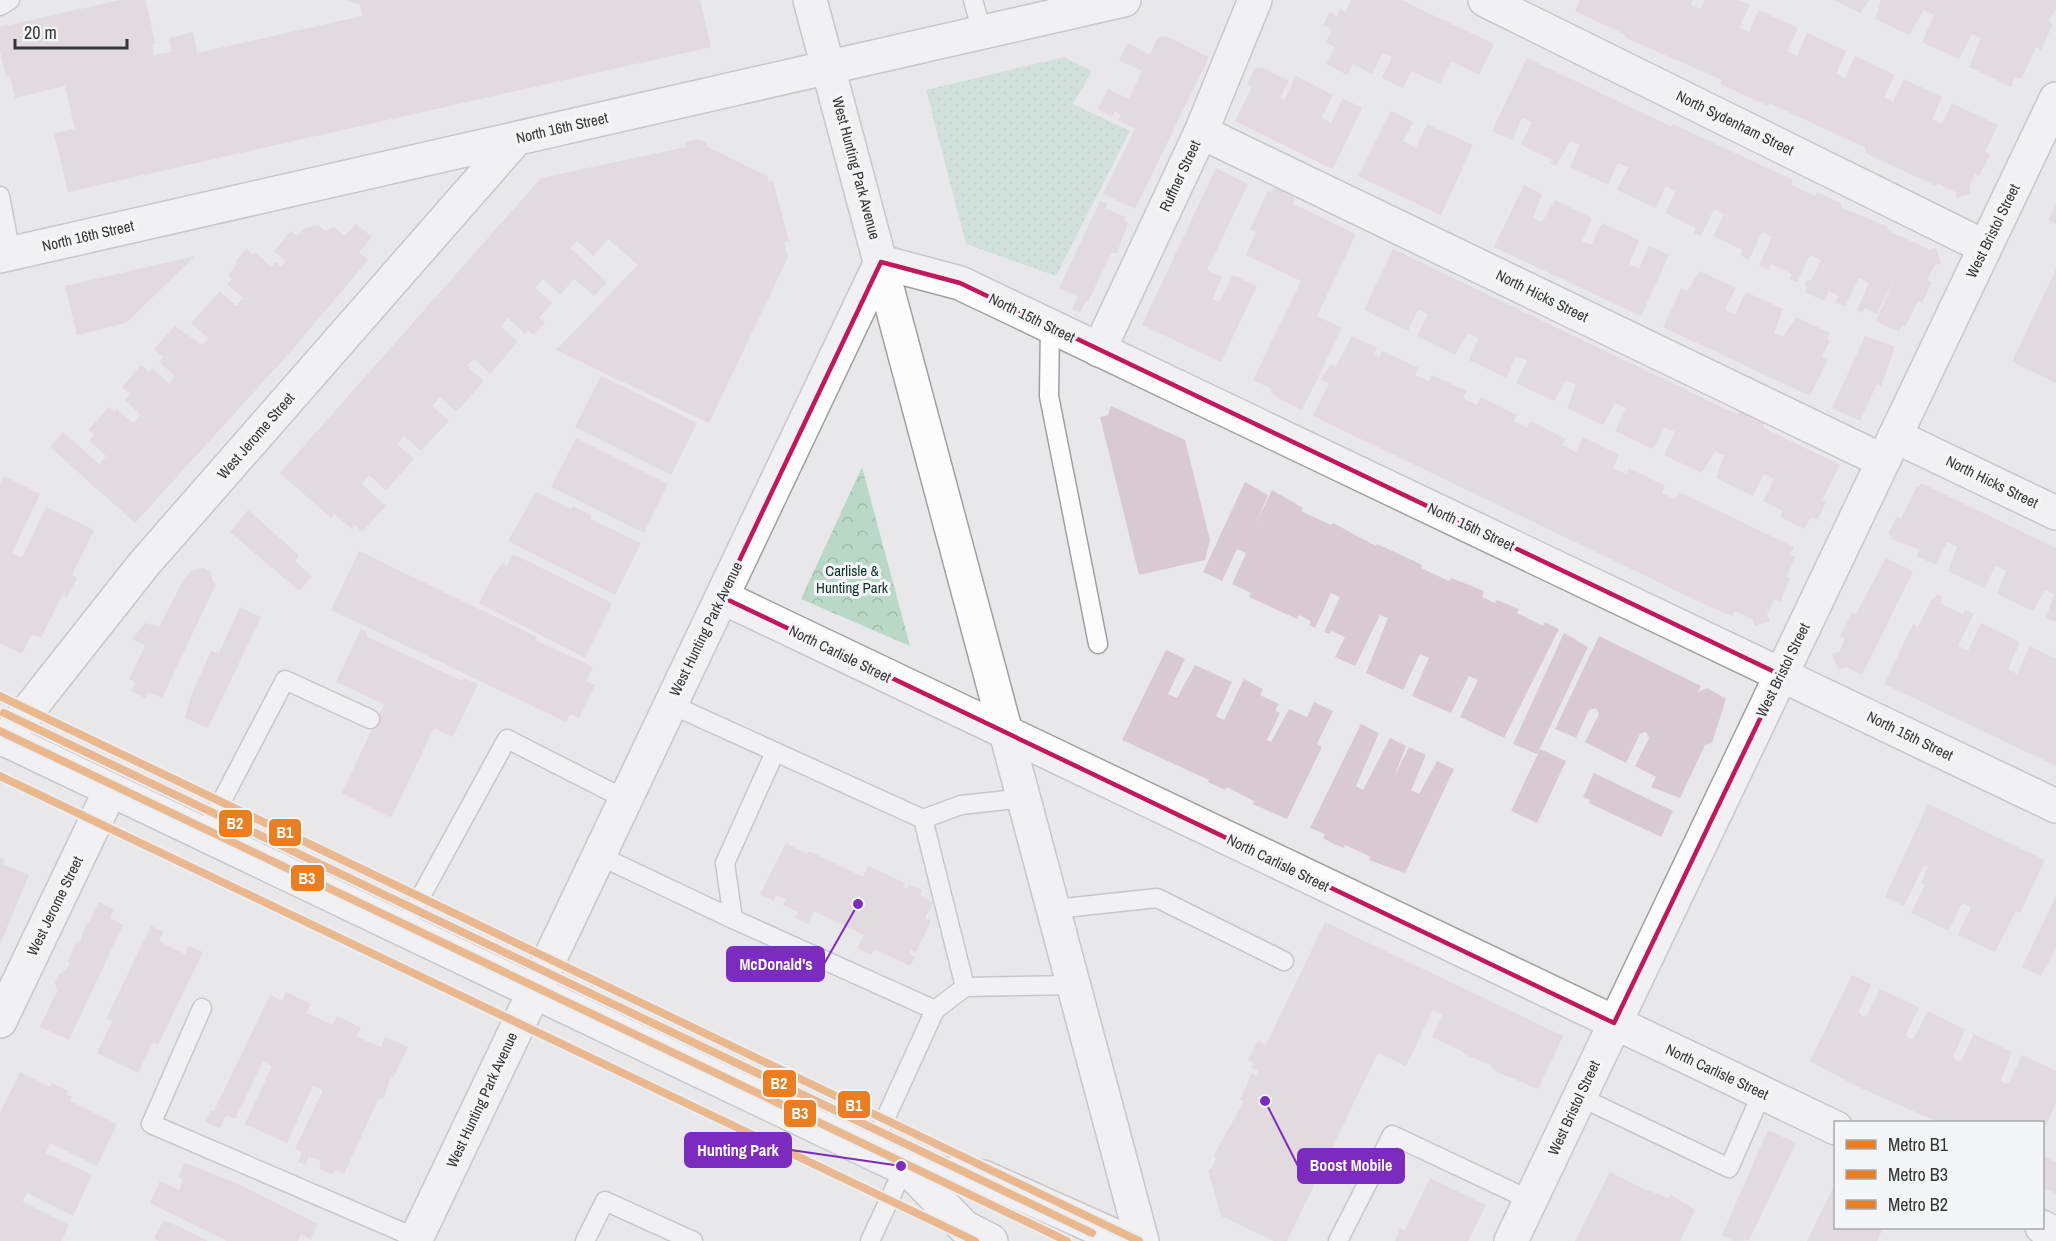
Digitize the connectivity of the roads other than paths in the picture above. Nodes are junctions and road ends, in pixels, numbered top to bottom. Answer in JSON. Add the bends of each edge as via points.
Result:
{"nodes":[{"id":1,"x":9,"y":0,"type":"edge"},
{"id":2,"x":810,"y":0,"type":"edge"},
{"id":3,"x":973,"y":0,"type":"edge"},
{"id":4,"x":1124,"y":0,"type":"edge"},
{"id":5,"x":1255,"y":0,"type":"edge"},
{"id":6,"x":1485,"y":0,"type":"edge"},
{"id":7,"x":0,"y":6,"type":"edge"},
{"id":8,"x":982,"y":32,"type":"junction"},
{"id":9,"x":829,"y":67,"type":"junction"},
{"id":10,"x":2056,"y":99,"type":"edge"},
{"id":11,"x":1201,"y":132,"type":"junction"},
{"id":12,"x":516,"y":139,"type":"junction"},
{"id":13,"x":0,"y":196,"type":"edge"},
{"id":14,"x":1985,"y":247,"type":"junction"},
{"id":15,"x":5,"y":255,"type":"edge"},
{"id":16,"x":881,"y":262,"type":"junction"},
{"id":17,"x":1050,"y":326,"type":"junction"},
{"id":18,"x":1099,"y":350,"type":"junction"},
{"id":19,"x":1889,"y":448,"type":"junction"},
{"id":20,"x":2056,"y":513,"type":"edge"},
{"id":21,"x":722,"y":597,"type":"junction"},
{"id":22,"x":1098,"y":644,"type":"dead end"},
{"id":23,"x":1781,"y":675,"type":"junction"},
{"id":24,"x":670,"y":704,"type":"junction"},
{"id":25,"x":370,"y":719,"type":"dead end"},
{"id":26,"x":1007,"y":733,"type":"junction"},
{"id":27,"x":3,"y":739,"type":"edge"},
{"id":28,"x":775,"y":753,"type":"junction"},
{"id":29,"x":110,"y":791,"type":"junction"},
{"id":30,"x":1024,"y":798,"type":"junction"},
{"id":31,"x":625,"y":799,"type":"junction"},
{"id":32,"x":2056,"y":806,"type":"edge"},
{"id":33,"x":923,"y":819,"type":"junction"},
{"id":34,"x":204,"y":835,"type":"junction"},
{"id":35,"x":598,"y":855,"type":"junction"},
{"id":36,"x":1055,"y":909,"type":"junction"},
{"id":37,"x":733,"y":919,"type":"junction"},
{"id":38,"x":403,"y":929,"type":"junction"},
{"id":39,"x":1284,"y":961,"type":"dead end"},
{"id":40,"x":1075,"y":985,"type":"junction"},
{"id":41,"x":965,"y":987,"type":"junction"},
{"id":42,"x":534,"y":992,"type":"junction"},
{"id":43,"x":202,"y":1008,"type":"dead end"},
{"id":44,"x":935,"y":1010,"type":"junction"},
{"id":45,"x":0,"y":1021,"type":"edge"},
{"id":46,"x":1614,"y":1023,"type":"junction"},
{"id":47,"x":1762,"y":1093,"type":"junction"},
{"id":48,"x":1580,"y":1096,"type":"junction"},
{"id":49,"x":1834,"y":1127,"type":"edge"},
{"id":50,"x":870,"y":1152,"type":"junction"},
{"id":51,"x":907,"y":1169,"type":"junction"},
{"id":52,"x":1530,"y":1200,"type":"junction"},
{"id":53,"x":415,"y":1240,"type":"edge"},
{"id":54,"x":585,"y":1241,"type":"edge"},
{"id":55,"x":693,"y":1241,"type":"edge"},
{"id":56,"x":870,"y":1241,"type":"edge"},
{"id":57,"x":991,"y":1241,"type":"edge"},
{"id":58,"x":1126,"y":1241,"type":"edge"},
{"id":59,"x":1142,"y":1241,"type":"edge"},
{"id":60,"x":1338,"y":1241,"type":"edge"},
{"id":61,"x":1511,"y":1241,"type":"edge"}],
"edges":[{"from":1,"to":7,"type":"lane"},
{"from":2,"to":9,"type":"street","name":"West Hunting Park Avenue"},
{"from":3,"to":8,"type":"lane"},
{"from":4,"to":8,"type":"street","name":"North 16th Street"},
{"from":5,"to":11,"type":"street","name":"Ruffner Street"},
{"from":6,"to":14,"type":"street","name":"North Sydenham Street"},
{"from":8,"to":9,"type":"street","name":"North 16th Street"},
{"from":9,"to":12,"type":"street","name":"North 16th Street"},
{"from":9,"to":16,"type":"street","name":"West Hunting Park Avenue"},
{"from":10,"to":14,"type":"street","name":"West Bristol Street"},
{"from":11,"to":18,"type":"street","name":"Ruffner Street"},
{"from":11,"to":19,"type":"street","name":"North Hicks Street"},
{"from":12,"to":15,"type":"street","name":"North 16th Street"},
{"from":12,"to":27,"type":"street","name":"West Jerome Street","via":[[144,564]]},
{"from":13,"to":15,"type":"lane"},
{"from":14,"to":19,"type":"street","name":"West Bristol Street"},
{"from":16,"to":17,"type":"street","name":"North 15th Street","via":[[960,283]]},
{"from":16,"to":21,"type":"street","name":"West Hunting Park Avenue"},
{"from":16,"to":26,"type":"street"},
{"from":17,"to":18,"type":"street","name":"North 15th Street"},
{"from":17,"to":22,"type":"lane","via":[[1049,396]]},
{"from":18,"to":23,"type":"street","name":"North 15th Street"},
{"from":19,"to":20,"type":"street","name":"North Hicks Street"},
{"from":19,"to":23,"type":"street","name":"West Bristol Street"},
{"from":21,"to":24,"type":"street","name":"West Hunting Park Avenue"},
{"from":21,"to":26,"type":"street","name":"North Carlisle Street"},
{"from":23,"to":32,"type":"street","name":"North 15th Street"},
{"from":23,"to":46,"type":"street","name":"West Bristol Street"},
{"from":24,"to":28,"type":"lane"},
{"from":24,"to":31,"type":"street","name":"West Hunting Park Avenue"},
{"from":25,"to":34,"type":"lane","via":[[285,680]]},
{"from":26,"to":30,"type":"street"},
{"from":26,"to":46,"type":"street","name":"North Carlisle Street"},
{"from":27,"to":29,"type":"street"},
{"from":28,"to":33,"type":"lane"},
{"from":28,"to":37,"type":"lane","via":[[725,864]]},
{"from":29,"to":34,"type":"street"},
{"from":29,"to":45,"type":"street","name":"West Jerome Street"},
{"from":30,"to":33,"type":"lane","via":[[961,805]]},
{"from":30,"to":36,"type":"street"},
{"from":31,"to":35,"type":"street","name":"West Hunting Park Avenue"},
{"from":31,"to":38,"type":"lane","via":[[507,739]]},
{"from":33,"to":41,"type":"lane"},
{"from":34,"to":38,"type":"street"},
{"from":35,"to":37,"type":"lane"},
{"from":35,"to":42,"type":"street","name":"West Hunting Park Avenue"},
{"from":36,"to":39,"type":"lane","via":[[1157,898]]},
{"from":36,"to":40,"type":"street"},
{"from":37,"to":44,"type":"lane"},
{"from":38,"to":42,"type":"street"},
{"from":40,"to":41,"type":"lane"},
{"from":40,"to":59,"type":"street"},
{"from":41,"to":44,"type":"lane"},
{"from":42,"to":50,"type":"street"},
{"from":42,"to":53,"type":"street","name":"West Hunting Park Avenue"},
{"from":43,"to":53,"type":"lane","via":[[150,1124]]},
{"from":44,"to":50,"type":"lane"},
{"from":46,"to":47,"type":"street","name":"North Carlisle Street"},
{"from":46,"to":48,"type":"street","name":"West Bristol Street"},
{"from":47,"to":48,"type":"lane","via":[[1730,1168]]},
{"from":47,"to":49,"type":"street","name":"North Carlisle Street"},
{"from":48,"to":52,"type":"street","name":"West Bristol Street"},
{"from":50,"to":51,"type":"street"},
{"from":51,"to":56,"type":"lane"},
{"from":51,"to":57,"type":"street","via":[[964,1227]]},
{"from":51,"to":58,"type":"street","via":[[983,1177]]},
{"from":52,"to":60,"type":"lane","via":[[1392,1134]]},
{"from":52,"to":61,"type":"street","name":"West Bristol Street"},
{"from":54,"to":55,"type":"lane","via":[[605,1201]]}]}
